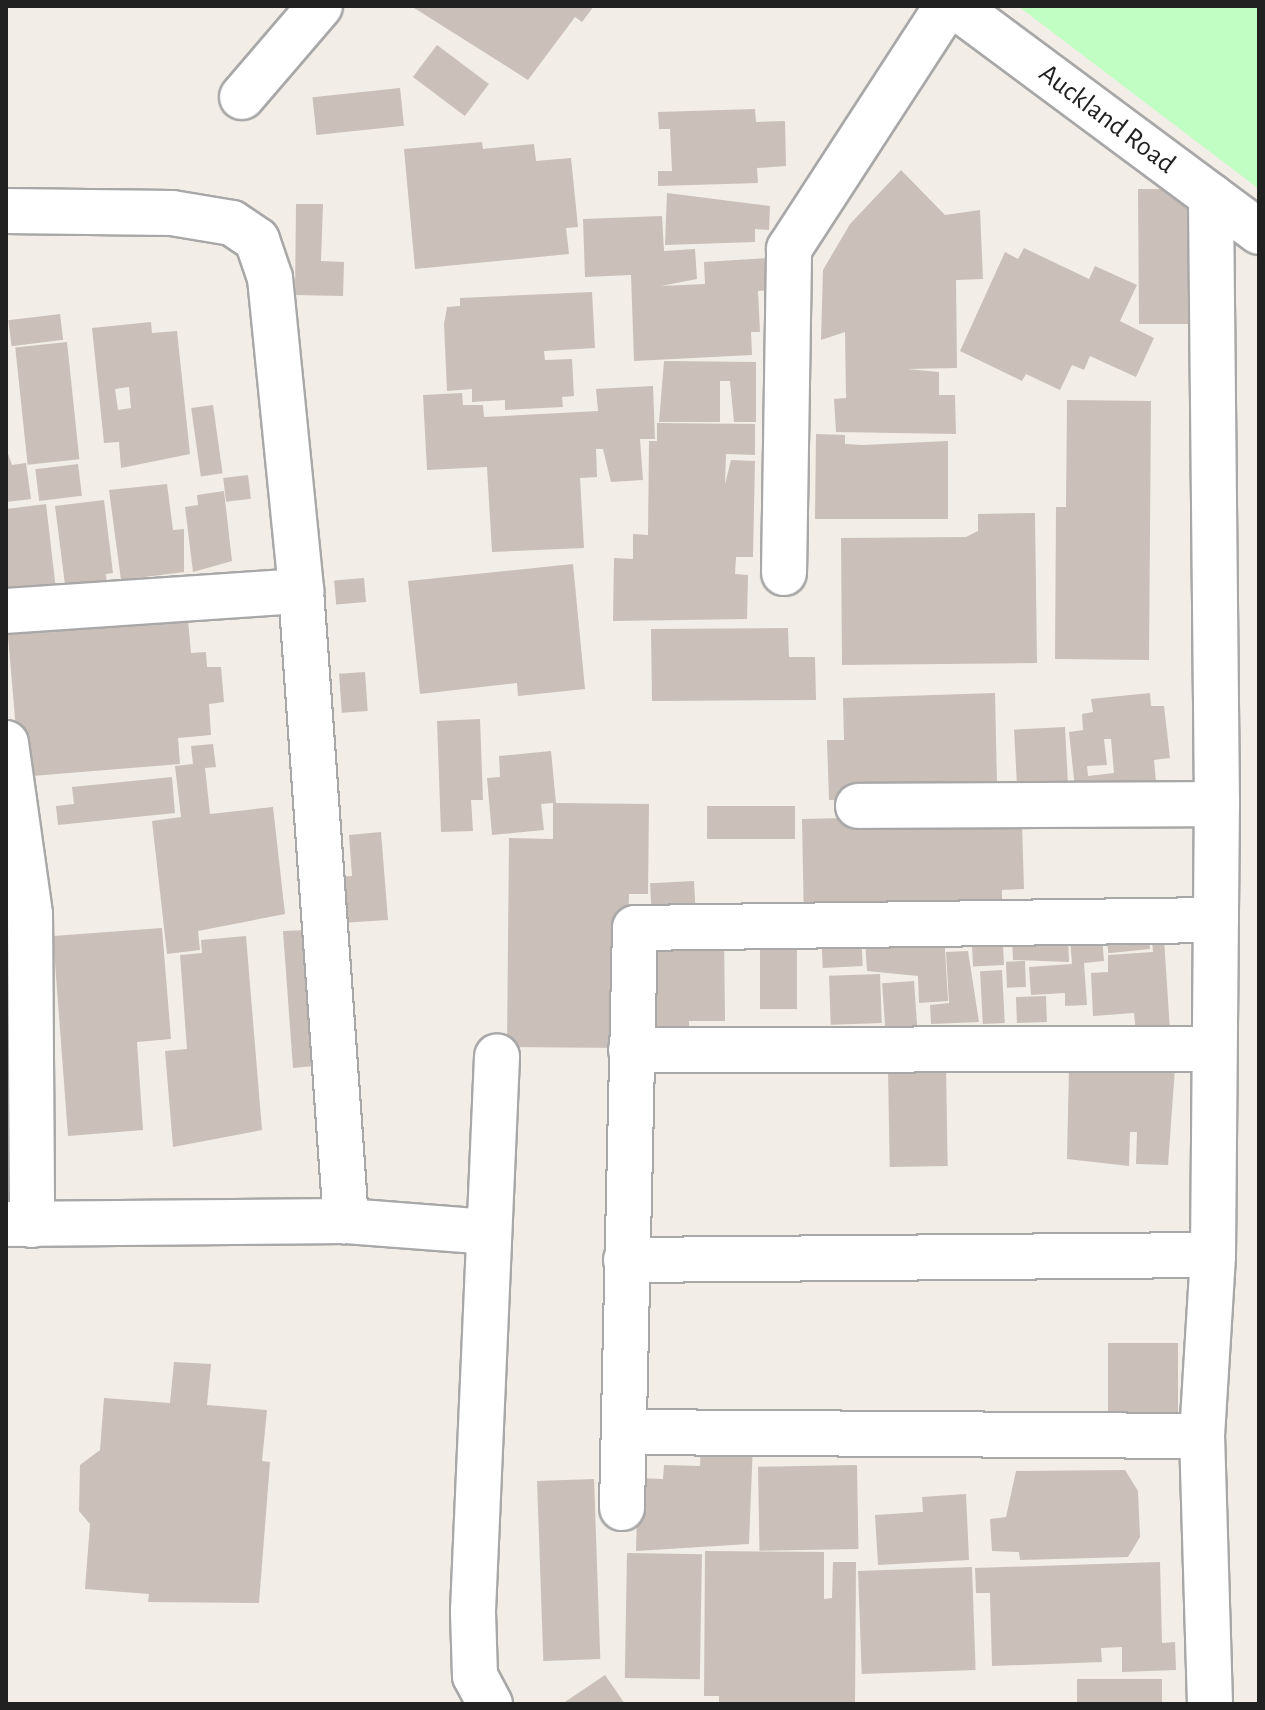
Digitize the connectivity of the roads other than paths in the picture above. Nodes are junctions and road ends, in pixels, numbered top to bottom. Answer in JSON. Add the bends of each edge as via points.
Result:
{"nodes":[{"id":1,"x":320,"y":6,"type":"edge"},
{"id":2,"x":947,"y":6,"type":"edge"},
{"id":3,"x":955,"y":6,"type":"edge"},
{"id":4,"x":242,"y":97,"type":"dead end"},
{"id":5,"x":1211,"y":196,"type":"junction"},
{"id":6,"x":6,"y":211,"type":"edge"},
{"id":7,"x":1259,"y":232,"type":"edge"},
{"id":8,"x":784,"y":573,"type":"dead end"},
{"id":9,"x":301,"y":591,"type":"junction"},
{"id":10,"x":6,"y":611,"type":"edge"},
{"id":11,"x":6,"y":743,"type":"edge"},
{"id":12,"x":1217,"y":804,"type":"junction"},
{"id":13,"x":858,"y":806,"type":"dead end"},
{"id":14,"x":1216,"y":920,"type":"junction"},
{"id":15,"x":1213,"y":1049,"type":"junction"},
{"id":16,"x":631,"y":1050,"type":"junction"},
{"id":17,"x":497,"y":1057,"type":"dead end"},
{"id":18,"x":346,"y":1221,"type":"junction"},
{"id":19,"x":19,"y":1224,"type":"edge"},
{"id":20,"x":488,"y":1232,"type":"junction"},
{"id":21,"x":1213,"y":1255,"type":"junction"},
{"id":22,"x":626,"y":1260,"type":"junction"},
{"id":23,"x":624,"y":1432,"type":"junction"},
{"id":24,"x":1202,"y":1436,"type":"junction"},
{"id":25,"x":622,"y":1508,"type":"dead end"},
{"id":26,"x":490,"y":1704,"type":"edge"},
{"id":27,"x":1210,"y":1704,"type":"edge"}],
"edges":[{"from":1,"to":4,"type":"street"},
{"from":2,"to":8,"type":"street","via":[[789,249]]},
{"from":3,"to":5,"type":"street","name":"Auckland Road"},
{"from":5,"to":7,"type":"street","name":"Auckland Road"},
{"from":5,"to":12,"type":"street"},
{"from":6,"to":9,"type":"street","via":[[172,213],[232,223],[257,240],[270,278]]},
{"from":9,"to":10,"type":"street"},
{"from":9,"to":18,"type":"street"},
{"from":11,"to":19,"type":"street","via":[[30,914]]},
{"from":12,"to":13,"type":"street"},
{"from":12,"to":14,"type":"street"},
{"from":14,"to":15,"type":"street"},
{"from":14,"to":16,"type":"street","via":[[635,928]]},
{"from":15,"to":16,"type":"street"},
{"from":15,"to":21,"type":"street"},
{"from":16,"to":22,"type":"street"},
{"from":17,"to":20,"type":"street"},
{"from":18,"to":19,"type":"street"},
{"from":18,"to":20,"type":"street"},
{"from":20,"to":26,"type":"street","via":[[473,1611],[475,1676]]},
{"from":21,"to":22,"type":"street"},
{"from":21,"to":24,"type":"street"},
{"from":22,"to":23,"type":"street"},
{"from":23,"to":24,"type":"street"},
{"from":23,"to":25,"type":"street"},
{"from":24,"to":27,"type":"street"}]}
